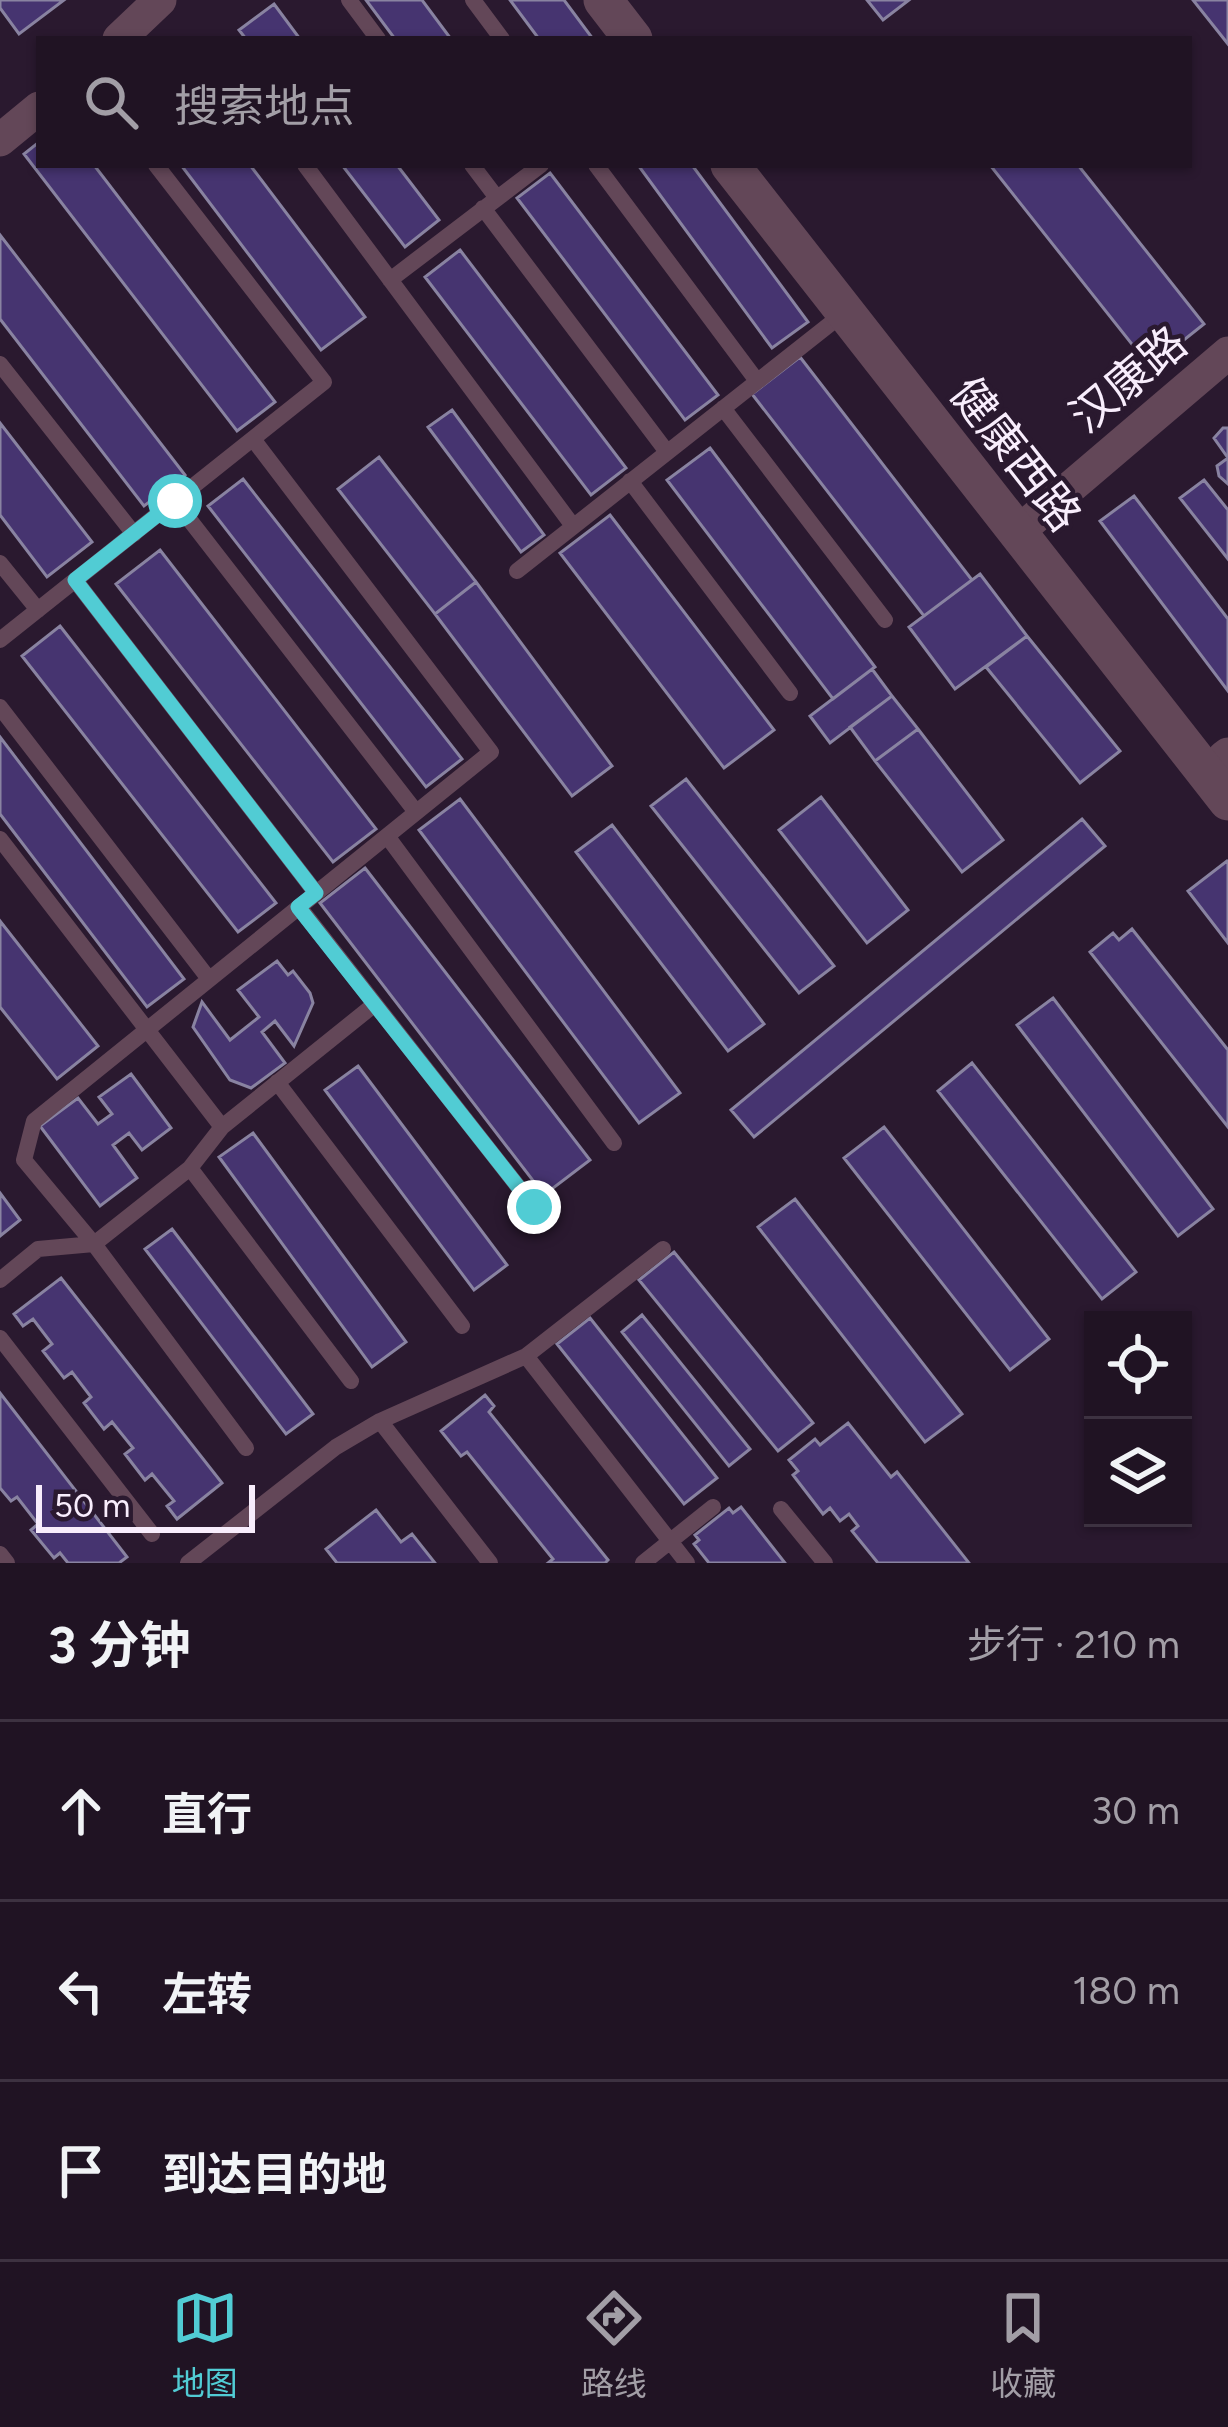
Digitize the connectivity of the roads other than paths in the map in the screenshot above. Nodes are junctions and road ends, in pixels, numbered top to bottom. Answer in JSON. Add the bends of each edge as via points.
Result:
{"nodes":[{"id":1,"x":160,"y":0,"type":"edge"},
{"id":2,"x":350,"y":0,"type":"edge"},
{"id":3,"x":472,"y":0,"type":"edge"},
{"id":4,"x":603,"y":0,"type":"edge"},
{"id":5,"x":625,"y":0,"type":"edge"},
{"id":6,"x":121,"y":36,"type":"edge"},
{"id":7,"x":376,"y":36,"type":"edge"},
{"id":8,"x":500,"y":36,"type":"edge"},
{"id":9,"x":631,"y":36,"type":"edge"},
{"id":10,"x":653,"y":36,"type":"edge"},
{"id":11,"x":36,"y":110,"type":"edge"},
{"id":12,"x":0,"y":140,"type":"edge"},
{"id":13,"x":159,"y":168,"type":"edge"},
{"id":14,"x":307,"y":168,"type":"edge"},
{"id":15,"x":473,"y":168,"type":"edge"},
{"id":16,"x":537,"y":168,"type":"edge"},
{"id":17,"x":598,"y":168,"type":"edge"},
{"id":18,"x":733,"y":168,"type":"edge"},
{"id":19,"x":754,"y":168,"type":"edge"},
{"id":20,"x":490,"y":203,"type":"junction"},
{"id":21,"x":390,"y":280,"type":"junction"},
{"id":22,"x":851,"y":306,"type":"junction"},
{"id":23,"x":1228,"y":353,"type":"edge"},
{"id":24,"x":0,"y":364,"type":"edge"},
{"id":25,"x":757,"y":381,"type":"junction"},
{"id":26,"x":723,"y":408,"type":"junction"},
{"id":27,"x":253,"y":439,"type":"junction"},
{"id":28,"x":667,"y":452,"type":"junction"},
{"id":29,"x":631,"y":481,"type":"junction"},
{"id":30,"x":175,"y":501,"type":"junction"},
{"id":31,"x":1032,"y":520,"type":"junction"},
{"id":32,"x":573,"y":526,"type":"junction"},
{"id":33,"x":134,"y":534,"type":"junction"},
{"id":34,"x":0,"y":563,"type":"edge"},
{"id":35,"x":517,"y":571,"type":"dead end"},
{"id":36,"x":75,"y":580,"type":"junction"},
{"id":37,"x":38,"y":610,"type":"junction"},
{"id":38,"x":885,"y":620,"type":"dead end"},
{"id":39,"x":0,"y":640,"type":"edge"},
{"id":40,"x":790,"y":692,"type":"dead end"},
{"id":41,"x":0,"y":707,"type":"edge"},
{"id":42,"x":1227,"y":758,"type":"edge"},
{"id":43,"x":1228,"y":801,"type":"edge"},
{"id":44,"x":416,"y":812,"type":"junction"},
{"id":45,"x":387,"y":836,"type":"junction"},
{"id":46,"x":0,"y":839,"type":"edge"},
{"id":47,"x":316,"y":893,"type":"junction"},
{"id":48,"x":298,"y":907,"type":"junction"},
{"id":49,"x":209,"y":979,"type":"junction"},
{"id":50,"x":375,"y":1004,"type":"junction"},
{"id":51,"x":147,"y":1030,"type":"junction"},
{"id":52,"x":277,"y":1082,"type":"junction"},
{"id":53,"x":222,"y":1127,"type":"junction"},
{"id":54,"x":614,"y":1143,"type":"dead end"},
{"id":55,"x":190,"y":1168,"type":"junction"},
{"id":56,"x":534,"y":1207,"type":"dead end"},
{"id":57,"x":94,"y":1244,"type":"junction"},
{"id":58,"x":663,"y":1249,"type":"dead end"},
{"id":59,"x":0,"y":1280,"type":"edge"},
{"id":60,"x":462,"y":1326,"type":"dead end"},
{"id":61,"x":0,"y":1338,"type":"edge"},
{"id":62,"x":526,"y":1356,"type":"junction"},
{"id":63,"x":351,"y":1382,"type":"dead end"},
{"id":64,"x":380,"y":1421,"type":"junction"},
{"id":65,"x":246,"y":1448,"type":"dead end"},
{"id":66,"x":713,"y":1507,"type":"dead end"},
{"id":67,"x":782,"y":1510,"type":"dead end"},
{"id":68,"x":152,"y":1534,"type":"dead end"},
{"id":69,"x":670,"y":1542,"type":"junction"},
{"id":70,"x":0,"y":1554,"type":"edge"},
{"id":71,"x":7,"y":1563,"type":"edge"},
{"id":72,"x":188,"y":1563,"type":"edge"},
{"id":73,"x":490,"y":1563,"type":"edge"},
{"id":74,"x":644,"y":1563,"type":"edge"},
{"id":75,"x":687,"y":1563,"type":"edge"},
{"id":76,"x":825,"y":1563,"type":"edge"}],
"edges":[{"from":1,"to":6,"type":"street"},
{"from":2,"to":7,"type":"lane"},
{"from":3,"to":8,"type":"lane"},
{"from":4,"to":9,"type":"street"},
{"from":5,"to":10,"type":"street"},
{"from":11,"to":12,"type":"street"},
{"from":13,"to":27,"type":"lane","via":[[324,382]]},
{"from":14,"to":21,"type":"lane"},
{"from":15,"to":20,"type":"lane"},
{"from":16,"to":20,"type":"lane"},
{"from":17,"to":25,"type":"lane"},
{"from":18,"to":22,"type":"street","name":"健康西路"},
{"from":19,"to":22,"type":"street","name":"健康西路"},
{"from":20,"to":21,"type":"lane"},
{"from":20,"to":28,"type":"lane"},
{"from":21,"to":32,"type":"lane"},
{"from":22,"to":25,"type":"lane"},
{"from":22,"to":31,"type":"street","name":"健康西路"},
{"from":22,"to":43,"type":"street","name":"健康西路"},
{"from":23,"to":31,"type":"street","name":"汉康路"},
{"from":24,"to":33,"type":"lane"},
{"from":25,"to":26,"type":"lane"},
{"from":26,"to":28,"type":"lane"},
{"from":26,"to":38,"type":"lane"},
{"from":27,"to":30,"type":"lane"},
{"from":27,"to":44,"type":"lane","via":[[491,752]]},
{"from":28,"to":29,"type":"lane"},
{"from":29,"to":32,"type":"lane"},
{"from":29,"to":40,"type":"lane"},
{"from":30,"to":33,"type":"lane"},
{"from":30,"to":44,"type":"lane"},
{"from":31,"to":42,"type":"street","name":"健康西路"},
{"from":32,"to":35,"type":"lane"},
{"from":33,"to":36,"type":"lane"},
{"from":34,"to":37,"type":"lane"},
{"from":36,"to":37,"type":"lane"},
{"from":36,"to":47,"type":"lane"},
{"from":37,"to":39,"type":"lane"},
{"from":41,"to":49,"type":"lane"},
{"from":44,"to":45,"type":"lane"},
{"from":45,"to":47,"type":"lane"},
{"from":45,"to":54,"type":"lane"},
{"from":46,"to":51,"type":"lane"},
{"from":47,"to":48,"type":"lane"},
{"from":48,"to":49,"type":"lane"},
{"from":48,"to":50,"type":"lane"},
{"from":49,"to":51,"type":"lane"},
{"from":50,"to":52,"type":"lane"},
{"from":50,"to":56,"type":"lane"},
{"from":51,"to":53,"type":"lane"},
{"from":51,"to":57,"type":"lane","via":[[34,1121],[24,1160]]},
{"from":52,"to":53,"type":"lane"},
{"from":52,"to":60,"type":"lane"},
{"from":53,"to":55,"type":"lane"},
{"from":55,"to":57,"type":"lane"},
{"from":55,"to":63,"type":"lane"},
{"from":57,"to":59,"type":"lane","via":[[38,1249]]},
{"from":57,"to":65,"type":"lane"},
{"from":58,"to":62,"type":"lane"},
{"from":61,"to":68,"type":"lane"},
{"from":62,"to":64,"type":"lane"},
{"from":62,"to":69,"type":"lane"},
{"from":64,"to":72,"type":"lane"},
{"from":64,"to":73,"type":"lane"},
{"from":66,"to":69,"type":"lane"},
{"from":67,"to":76,"type":"lane"},
{"from":69,"to":74,"type":"lane"},
{"from":69,"to":75,"type":"lane"},
{"from":70,"to":71,"type":"lane"}]}
